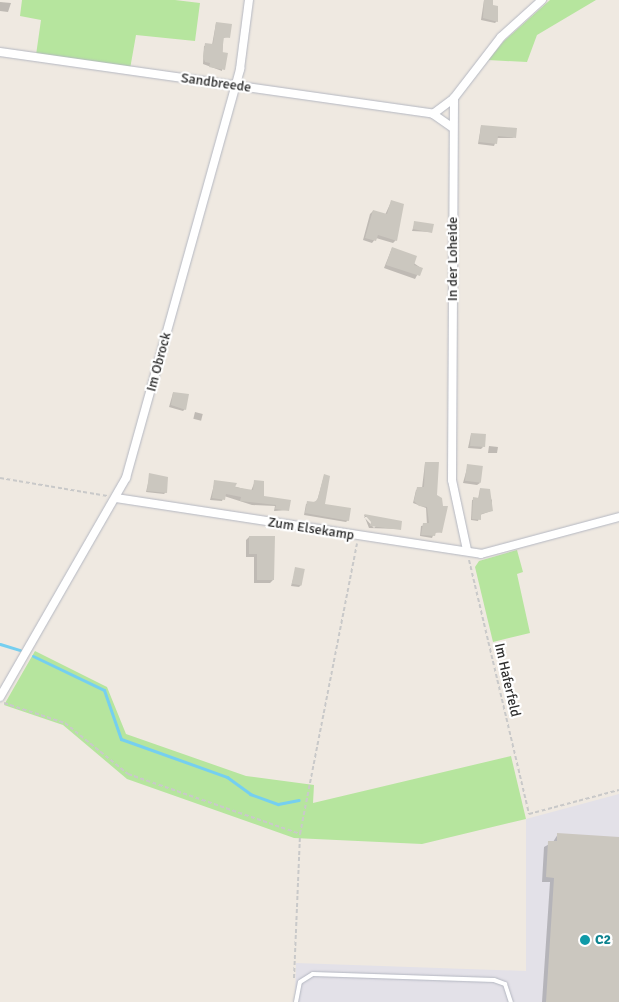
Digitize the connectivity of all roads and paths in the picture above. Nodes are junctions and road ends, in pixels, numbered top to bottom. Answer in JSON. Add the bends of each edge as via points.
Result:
{"nodes":[{"id":1,"x":249,"y":0,"type":"edge"},
{"id":2,"x":542,"y":0,"type":"edge"},
{"id":3,"x":0,"y":52,"type":"edge"},
{"id":4,"x":235,"y":86,"type":"junction"},
{"id":5,"x":454,"y":98,"type":"junction"},
{"id":6,"x":433,"y":114,"type":"junction"},
{"id":7,"x":453,"y":128,"type":"junction"},
{"id":8,"x":0,"y":478,"type":"edge"},
{"id":9,"x":116,"y":498,"type":"junction"},
{"id":10,"x":619,"y":517,"type":"edge"},
{"id":11,"x":359,"y":536,"type":"junction"},
{"id":12,"x":467,"y":550,"type":"junction"},
{"id":13,"x":0,"y":697,"type":"edge"},
{"id":14,"x":0,"y":702,"type":"edge"},
{"id":15,"x":619,"y":790,"type":"edge"},
{"id":16,"x":300,"y":834,"type":"junction"},
{"id":17,"x":294,"y":982,"type":"dead end"},
{"id":18,"x":296,"y":1002,"type":"edge"},
{"id":19,"x":511,"y":1002,"type":"edge"}],
"edges":[{"from":1,"to":4,"type":"street","name":"Im Obrock"},
{"from":2,"to":5,"type":"street","via":[[501,37]]},
{"from":3,"to":4,"type":"street","name":"Sandbreede"},
{"from":4,"to":6,"type":"street","name":"Sandbreede"},
{"from":4,"to":9,"type":"street","name":"Im Obrock","via":[[135,447]]},
{"from":5,"to":6,"type":"street"},
{"from":5,"to":7,"type":"street","name":"In der Loheide"},
{"from":6,"to":7,"type":"street","name":"Sandbreede"},
{"from":7,"to":12,"type":"street","name":"In der Loheide","via":[[452,480]]},
{"from":8,"to":9,"type":"path"},
{"from":9,"to":11,"type":"street","name":"Zum Elsekamp"},
{"from":9,"to":13,"type":"street","name":"Im Obrock"},
{"from":10,"to":12,"type":"street","name":"Zum Elsekamp","via":[[481,554]]},
{"from":11,"to":12,"type":"street","name":"Zum Elsekamp"},
{"from":11,"to":16,"type":"path"},
{"from":12,"to":15,"type":"path","name":"Im Haferfeld","via":[[529,814]]},
{"from":14,"to":16,"type":"path","via":[[65,723],[128,774]]},
{"from":16,"to":17,"type":"path"},
{"from":18,"to":19,"type":"lane","via":[[300,982],[313,974],[494,980],[505,984]]}]}
